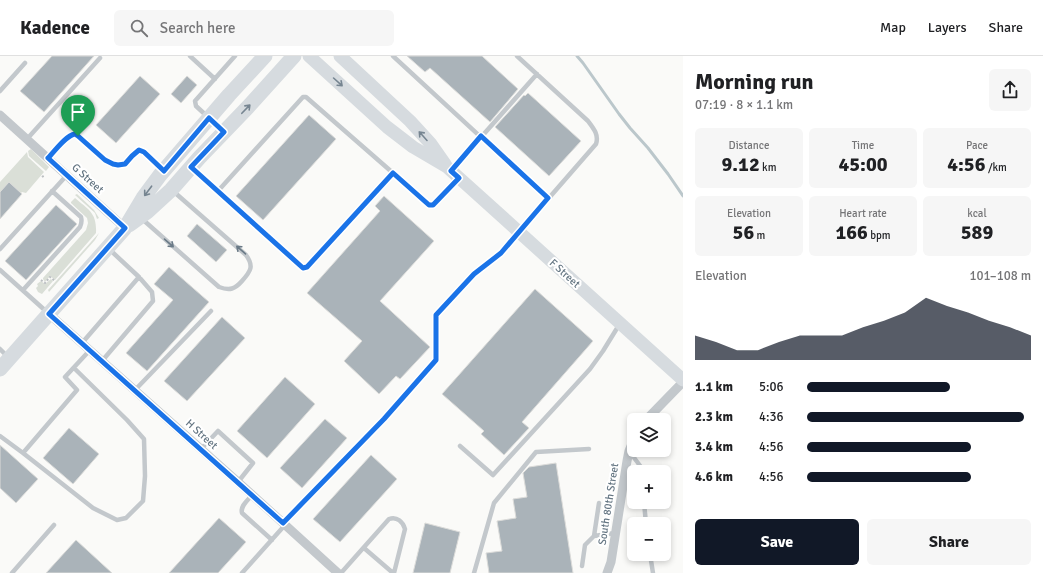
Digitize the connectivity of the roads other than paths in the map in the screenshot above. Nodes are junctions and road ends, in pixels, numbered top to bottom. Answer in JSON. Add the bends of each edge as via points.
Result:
{"nodes":[{"id":1,"x":190,"y":56,"type":"edge"},
{"id":2,"x":235,"y":56,"type":"edge"},
{"id":3,"x":265,"y":56,"type":"edge"},
{"id":4,"x":294,"y":56,"type":"edge"},
{"id":5,"x":309,"y":56,"type":"edge"},
{"id":6,"x":340,"y":56,"type":"edge"},
{"id":7,"x":393,"y":56,"type":"edge"},
{"id":8,"x":517,"y":56,"type":"edge"},
{"id":9,"x":100,"y":58,"type":"dead end"},
{"id":10,"x":25,"y":63,"type":"dead end"},
{"id":11,"x":537,"y":74,"type":"junction"},
{"id":12,"x":215,"y":79,"type":"junction"},
{"id":13,"x":0,"y":91,"type":"edge"},
{"id":14,"x":0,"y":115,"type":"edge"},
{"id":15,"x":209,"y":118,"type":"junction"},
{"id":16,"x":224,"y":132,"type":"junction"},
{"id":17,"x":481,"y":136,"type":"junction"},
{"id":18,"x":27,"y":139,"type":"junction"},
{"id":19,"x":48,"y":158,"type":"junction"},
{"id":20,"x":191,"y":167,"type":"junction"},
{"id":21,"x":164,"y":171,"type":"junction"},
{"id":22,"x":452,"y":172,"type":"junction"},
{"id":23,"x":393,"y":173,"type":"junction"},
{"id":24,"x":67,"y":175,"type":"junction"},
{"id":25,"x":171,"y":190,"type":"junction"},
{"id":26,"x":52,"y":191,"type":"junction"},
{"id":27,"x":218,"y":191,"type":"junction"},
{"id":28,"x":548,"y":198,"type":"junction"},
{"id":29,"x":140,"y":217,"type":"junction"},
{"id":30,"x":125,"y":228,"type":"junction"},
{"id":31,"x":520,"y":232,"type":"junction"},
{"id":32,"x":107,"y":248,"type":"junction"},
{"id":33,"x":0,"y":249,"type":"edge"},
{"id":34,"x":0,"y":270,"type":"edge"},
{"id":35,"x":139,"y":277,"type":"junction"},
{"id":36,"x":23,"y":290,"type":"junction"},
{"id":37,"x":211,"y":311,"type":"dead end"},
{"id":38,"x":49,"y":314,"type":"junction"},
{"id":39,"x":620,"y":323,"type":"junction"},
{"id":40,"x":82,"y":343,"type":"junction"},
{"id":41,"x":90,"y":350,"type":"junction"},
{"id":42,"x":3,"y":358,"type":"edge"},
{"id":43,"x":102,"y":361,"type":"junction"},
{"id":44,"x":74,"y":368,"type":"junction"},
{"id":45,"x":683,"y":381,"type":"edge"},
{"id":46,"x":135,"y":390,"type":"junction"},
{"id":47,"x":653,"y":413,"type":"edge"},
{"id":48,"x":0,"y":436,"type":"edge"},
{"id":49,"x":460,"y":446,"type":"dead end"},
{"id":50,"x":201,"y":449,"type":"junction"},
{"id":51,"x":589,"y":450,"type":"dead end"},
{"id":52,"x":23,"y":453,"type":"junction"},
{"id":53,"x":628,"y":457,"type":"edge"},
{"id":54,"x":238,"y":482,"type":"junction"},
{"id":55,"x":252,"y":495,"type":"junction"},
{"id":56,"x":599,"y":503,"type":"dead end"},
{"id":57,"x":284,"y":524,"type":"junction"},
{"id":58,"x":54,"y":525,"type":"dead end"},
{"id":59,"x":616,"y":533,"type":"junction"},
{"id":60,"x":594,"y":536,"type":"junction"},
{"id":61,"x":272,"y":540,"type":"junction"},
{"id":62,"x":364,"y":548,"type":"junction"},
{"id":63,"x":651,"y":561,"type":"edge"},
{"id":64,"x":582,"y":566,"type":"dead end"},
{"id":65,"x":335,"y":572,"type":"edge"},
{"id":66,"x":12,"y":573,"type":"edge"},
{"id":67,"x":242,"y":573,"type":"edge"},
{"id":68,"x":394,"y":573,"type":"edge"},
{"id":69,"x":474,"y":573,"type":"edge"},
{"id":70,"x":607,"y":573,"type":"edge"},
{"id":71,"x":653,"y":573,"type":"edge"}],
"edges":[{"from":1,"to":12,"type":"lane"},
{"from":2,"to":12,"type":"lane"},
{"from":3,"to":15,"type":"main road"},
{"from":16,"to":4,"type":"main road","one_way":true},
{"from":5,"to":22,"type":"street","name":"F Street","one_way":true,"via":[[387,127]]},
{"from":22,"to":6,"type":"street","name":"F Street","one_way":true,"via":[[410,120]]},
{"from":7,"to":17,"type":"lane"},
{"from":8,"to":11,"type":"lane"},
{"from":9,"to":18,"type":"lane"},
{"from":10,"to":13,"type":"lane"},
{"from":11,"to":17,"type":"lane"},
{"from":11,"to":28,"type":"lane","via":[[588,121],[598,140]]},
{"from":12,"to":15,"type":"lane","via":[[196,101],[196,106]]},
{"from":14,"to":18,"type":"street","name":"G Street"},
{"from":15,"to":16,"type":"lane"},
{"from":15,"to":21,"type":"main road"},
{"from":16,"to":20,"type":"main road"},
{"from":17,"to":22,"type":"lane"},
{"from":17,"to":28,"type":"lane"},
{"from":18,"to":19,"type":"street","name":"G Street"},
{"from":19,"to":21,"type":"lane","via":[[64,141],[75,134],[108,162],[125,164],[139,150]]},
{"from":19,"to":24,"type":"street","name":"G Street"},
{"from":20,"to":25,"type":"main road"},
{"from":20,"to":27,"type":"lane"},
{"from":21,"to":30,"type":"main road","one_way":true,"via":[[143,198]]},
{"from":22,"to":23,"type":"lane","via":[[433,205],[429,205]]},
{"from":22,"to":31,"type":"street","name":"F Street"},
{"from":23,"to":27,"type":"lane","via":[[303,97]]},
{"from":23,"to":27,"type":"lane","via":[[307,267],[303,268]]},
{"from":24,"to":26,"type":"lane"},
{"from":24,"to":30,"type":"street","name":"G Street"},
{"from":25,"to":29,"type":"main road"},
{"from":29,"to":25,"type":"lane","one_way":true,"via":[[219,287],[231,289],[238,286],[249,273],[249,259]]},
{"from":26,"to":33,"type":"lane"},
{"from":26,"to":36,"type":"lane","via":[[80,217],[82,224]]},
{"from":28,"to":31,"type":"lane"},
{"from":29,"to":30,"type":"main road"},
{"from":30,"to":32,"type":"main road"},
{"from":31,"to":39,"type":"street","name":"F Street"},
{"from":31,"to":57,"type":"lane","via":[[501,253],[474,274],[436,315],[436,360]]},
{"from":32,"to":35,"type":"lane"},
{"from":32,"to":38,"type":"main road"},
{"from":34,"to":36,"type":"lane"},
{"from":35,"to":40,"type":"lane"},
{"from":35,"to":43,"type":"lane","via":[[152,292],[153,301]]},
{"from":36,"to":38,"type":"lane"},
{"from":37,"to":46,"type":"lane"},
{"from":38,"to":40,"type":"street","name":"H Street"},
{"from":38,"to":42,"type":"main road"},
{"from":39,"to":45,"type":"street","name":"F Street"},
{"from":39,"to":49,"type":"lane","via":[[590,369],[493,475]]},
{"from":40,"to":41,"type":"street","name":"H Street"},
{"from":41,"to":43,"type":"street","name":"H Street"},
{"from":41,"to":44,"type":"lane"},
{"from":43,"to":46,"type":"street","name":"H Street"},
{"from":44,"to":52,"type":"lane","via":[[65,377],[77,390]]},
{"from":44,"to":52,"type":"lane","via":[[144,439],[143,501],[126,518],[117,520],[93,508]]},
{"from":45,"to":47,"type":"street"},
{"from":46,"to":50,"type":"street","name":"H Street"},
{"from":48,"to":52,"type":"lane"},
{"from":50,"to":54,"type":"street","name":"H Street"},
{"from":50,"to":54,"type":"lane","via":[[218,431],[253,463]]},
{"from":51,"to":69,"type":"lane","via":[[536,452],[494,503]]},
{"from":53,"to":59,"type":"street","name":"South 80th Street"},
{"from":54,"to":55,"type":"street","name":"H Street"},
{"from":55,"to":57,"type":"street","name":"H Street"},
{"from":55,"to":61,"type":"lane","via":[[242,507],[242,513]]},
{"from":56,"to":60,"type":"lane"},
{"from":57,"to":61,"type":"lane"},
{"from":57,"to":65,"type":"street","name":"H Street"},
{"from":58,"to":66,"type":"lane"},
{"from":59,"to":60,"type":"lane"},
{"from":59,"to":70,"type":"street","name":"South 80th Street"},
{"from":60,"to":64,"type":"lane","via":[[585,545]]},
{"from":61,"to":67,"type":"lane"},
{"from":62,"to":65,"type":"lane"},
{"from":62,"to":68,"type":"lane"},
{"from":62,"to":68,"type":"lane","via":[[389,519],[398,519],[405,529]]},
{"from":63,"to":71,"type":"lane"}]}
